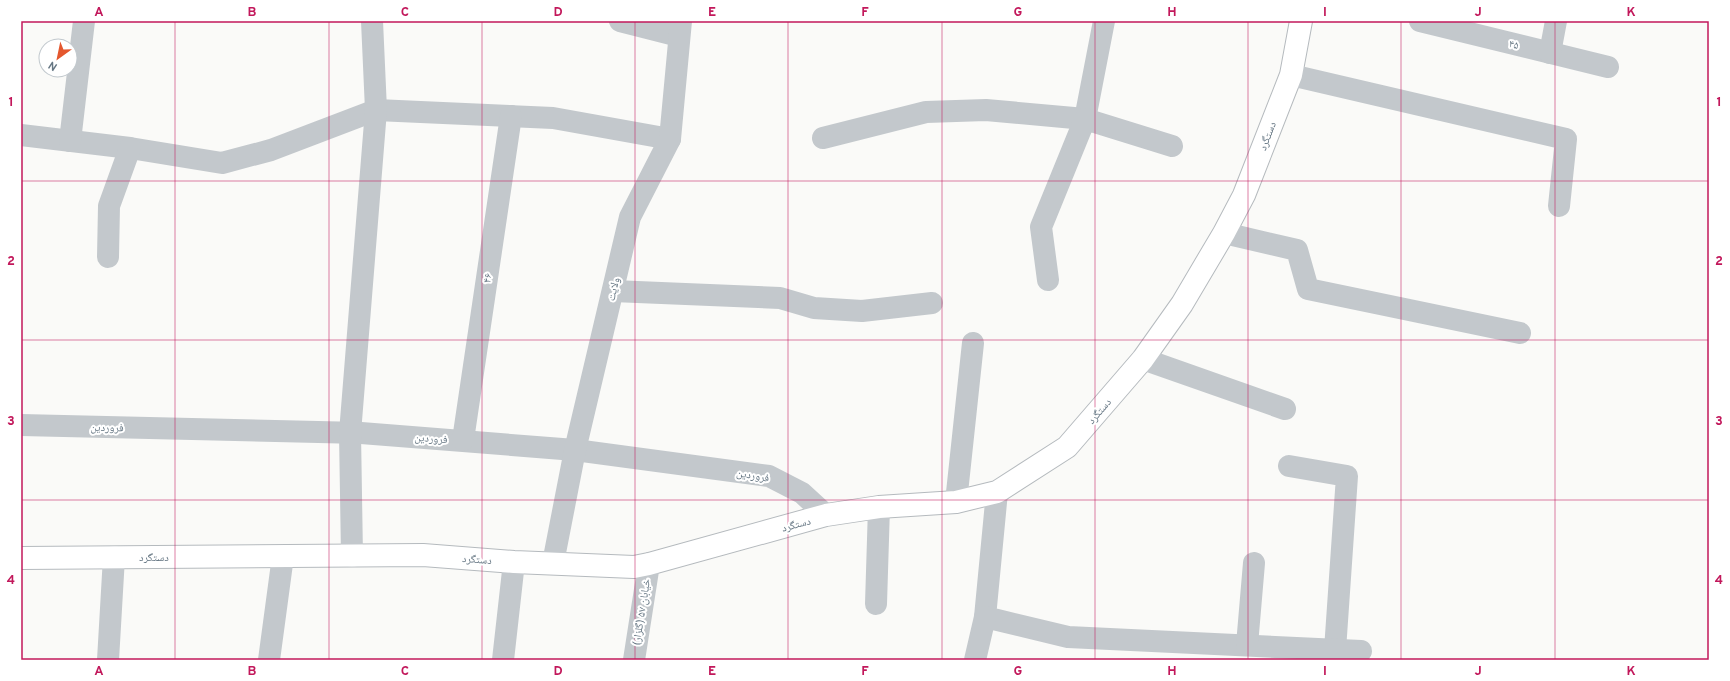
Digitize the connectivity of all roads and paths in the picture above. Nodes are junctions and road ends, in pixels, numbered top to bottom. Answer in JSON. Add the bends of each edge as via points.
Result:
{"nodes":[{"id":1,"x":84,"y":21,"type":"edge"},
{"id":2,"x":372,"y":21,"type":"edge"},
{"id":3,"x":620,"y":21,"type":"edge"},
{"id":4,"x":1104,"y":21,"type":"edge"},
{"id":5,"x":1301,"y":21,"type":"edge"},
{"id":6,"x":1420,"y":21,"type":"edge"},
{"id":7,"x":1556,"y":21,"type":"edge"},
{"id":8,"x":680,"y":28,"type":"edge"},
{"id":9,"x":1550,"y":53,"type":"junction"},
{"id":10,"x":1608,"y":67,"type":"dead end"},
{"id":11,"x":1291,"y":75,"type":"junction"},
{"id":12,"x":376,"y":110,"type":"junction"},
{"id":13,"x":511,"y":116,"type":"junction"},
{"id":14,"x":1085,"y":119,"type":"junction"},
{"id":15,"x":21,"y":135,"type":"edge"},
{"id":16,"x":823,"y":138,"type":"dead end"},
{"id":17,"x":670,"y":139,"type":"junction"},
{"id":18,"x":70,"y":141,"type":"junction"},
{"id":19,"x":1172,"y":146,"type":"dead end"},
{"id":20,"x":130,"y":148,"type":"junction"},
{"id":21,"x":1559,"y":206,"type":"dead end"},
{"id":22,"x":1224,"y":233,"type":"junction"},
{"id":23,"x":108,"y":257,"type":"dead end"},
{"id":24,"x":1048,"y":280,"type":"dead end"},
{"id":25,"x":613,"y":291,"type":"junction"},
{"id":26,"x":932,"y":304,"type":"dead end"},
{"id":27,"x":1520,"y":333,"type":"dead end"},
{"id":28,"x":973,"y":343,"type":"dead end"},
{"id":29,"x":1143,"y":359,"type":"junction"},
{"id":30,"x":1285,"y":409,"type":"dead end"},
{"id":31,"x":21,"y":425,"type":"edge"},
{"id":32,"x":350,"y":433,"type":"junction"},
{"id":33,"x":463,"y":440,"type":"junction"},
{"id":34,"x":575,"y":450,"type":"junction"},
{"id":35,"x":1289,"y":466,"type":"dead end"},
{"id":36,"x":997,"y":492,"type":"junction"},
{"id":37,"x":956,"y":502,"type":"junction"},
{"id":38,"x":879,"y":507,"type":"junction"},
{"id":39,"x":826,"y":515,"type":"junction"},
{"id":40,"x":283,"y":556,"type":"junction"},
{"id":41,"x":352,"y":556,"type":"junction"},
{"id":42,"x":114,"y":557,"type":"junction"},
{"id":43,"x":21,"y":558,"type":"edge"},
{"id":44,"x":514,"y":562,"type":"junction"},
{"id":45,"x":553,"y":563,"type":"junction"},
{"id":46,"x":1254,"y":563,"type":"dead end"},
{"id":47,"x":649,"y":564,"type":"junction"},
{"id":48,"x":876,"y":604,"type":"dead end"},
{"id":49,"x":985,"y":617,"type":"junction"},
{"id":50,"x":1247,"y":645,"type":"junction"},
{"id":51,"x":1335,"y":650,"type":"junction"},
{"id":52,"x":1361,"y":651,"type":"dead end"},
{"id":53,"x":1285,"y":653,"type":"edge"},
{"id":54,"x":108,"y":660,"type":"edge"},
{"id":55,"x":269,"y":660,"type":"edge"},
{"id":56,"x":503,"y":660,"type":"edge"},
{"id":57,"x":634,"y":660,"type":"edge"},
{"id":58,"x":975,"y":660,"type":"edge"}],
"edges":[{"from":1,"to":18,"type":"street"},
{"from":2,"to":12,"type":"street"},
{"from":3,"to":8,"type":"street"},
{"from":4,"to":14,"type":"street"},
{"from":5,"to":11,"type":"main road","name":"دستگرد"},
{"from":6,"to":9,"type":"street","name":"۴۵"},
{"from":7,"to":9,"type":"street"},
{"from":8,"to":17,"type":"street","name":"ولایت"},
{"from":9,"to":10,"type":"street","name":"۴۵"},
{"from":11,"to":21,"type":"street","via":[[1566,139]]},
{"from":11,"to":22,"type":"main road","name":"دستگرد","via":[[1244,195]]},
{"from":12,"to":13,"type":"street"},
{"from":12,"to":20,"type":"street","via":[[271,150],[222,163]]},
{"from":12,"to":32,"type":"street"},
{"from":13,"to":17,"type":"street","via":[[553,118]]},
{"from":13,"to":33,"type":"street","name":"۴۶"},
{"from":14,"to":16,"type":"street","via":[[986,110],[926,112]]},
{"from":14,"to":19,"type":"street"},
{"from":14,"to":24,"type":"street","via":[[1041,227]]},
{"from":15,"to":18,"type":"street"},
{"from":17,"to":25,"type":"street","name":"ولایت","via":[[630,217]]},
{"from":18,"to":20,"type":"street"},
{"from":20,"to":23,"type":"street","via":[[109,206]]},
{"from":22,"to":27,"type":"street","via":[[1297,250],[1308,289]]},
{"from":22,"to":29,"type":"main road","name":"دستگرد","via":[[1182,304]]},
{"from":25,"to":26,"type":"street","via":[[780,298],[814,308],[862,311]]},
{"from":25,"to":34,"type":"street","name":"ولایت"},
{"from":28,"to":37,"type":"street"},
{"from":29,"to":30,"type":"street"},
{"from":29,"to":36,"type":"main road","name":"دستگرد","via":[[1067,447]]},
{"from":31,"to":32,"type":"street","name":"فروردین"},
{"from":32,"to":33,"type":"street","name":"فروردین"},
{"from":32,"to":41,"type":"street"},
{"from":33,"to":34,"type":"street","name":"فروردین"},
{"from":34,"to":39,"type":"street","name":"فروردین","via":[[769,476],[802,493]]},
{"from":34,"to":45,"type":"street","name":"ولایت"},
{"from":35,"to":51,"type":"street","via":[[1347,476]]},
{"from":36,"to":37,"type":"main road","name":"دستگرد"},
{"from":36,"to":49,"type":"street"},
{"from":37,"to":38,"type":"main road","name":"دستگرد"},
{"from":38,"to":39,"type":"main road","name":"دستگرد"},
{"from":38,"to":48,"type":"street"},
{"from":39,"to":47,"type":"main road","name":"دستگرد"},
{"from":40,"to":41,"type":"main road","name":"دستگرد"},
{"from":40,"to":42,"type":"main road","name":"دستگرد"},
{"from":40,"to":55,"type":"street"},
{"from":41,"to":44,"type":"main road","name":"دستگرد","via":[[424,555]]},
{"from":42,"to":43,"type":"main road","name":"دستگرد"},
{"from":42,"to":54,"type":"street"},
{"from":44,"to":45,"type":"main road","name":"دستگرد"},
{"from":44,"to":56,"type":"street"},
{"from":45,"to":47,"type":"main road","name":"دستگرد","via":[[634,567]]},
{"from":46,"to":50,"type":"street"},
{"from":47,"to":57,"type":"street","name":"خیابان ۵۷ (گلزار)"},
{"from":49,"to":50,"type":"street","via":[[1068,637]]},
{"from":49,"to":58,"type":"street"},
{"from":50,"to":53,"type":"street"},
{"from":51,"to":52,"type":"street"},
{"from":51,"to":53,"type":"street"}]}
